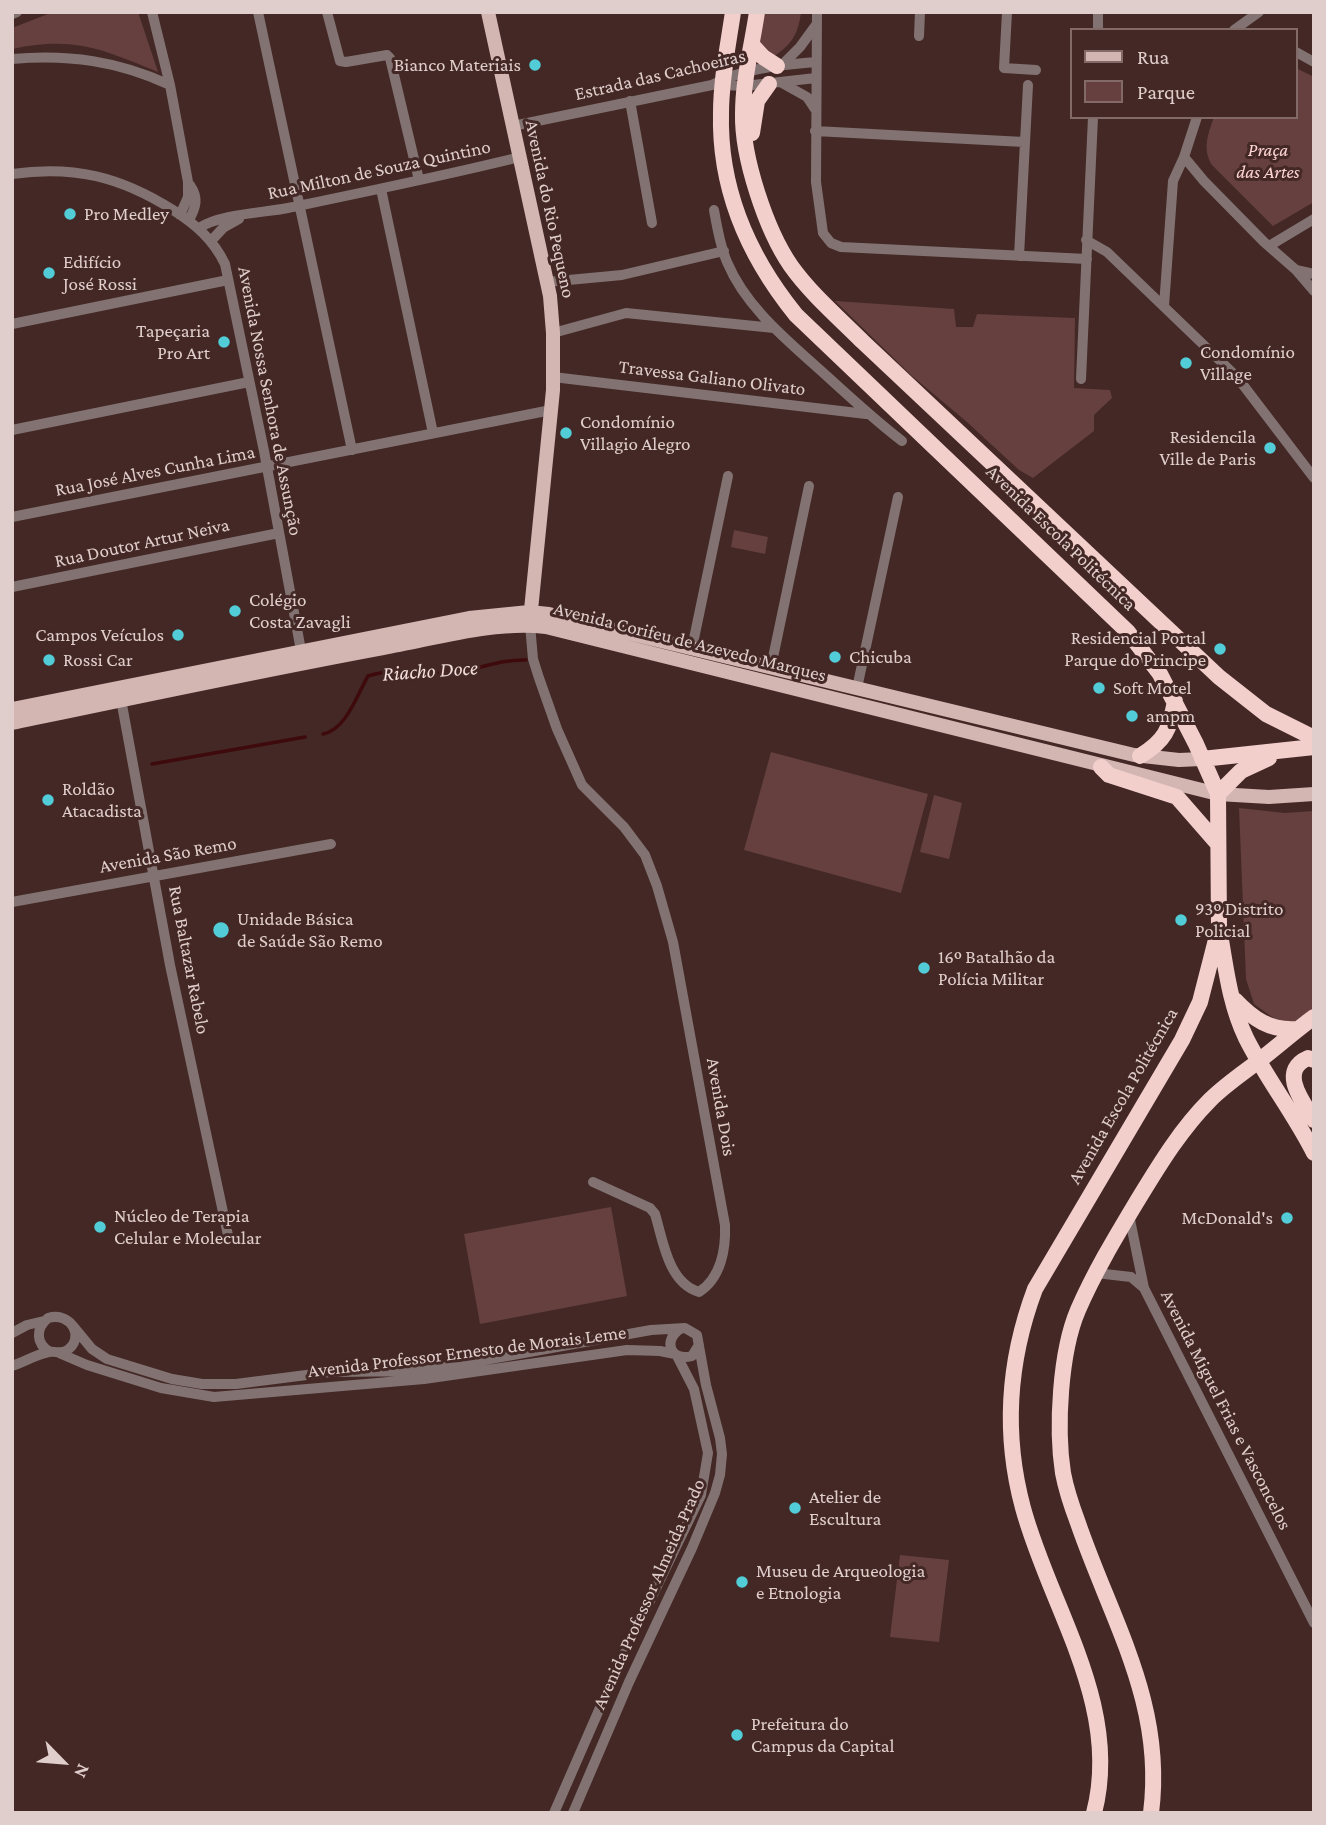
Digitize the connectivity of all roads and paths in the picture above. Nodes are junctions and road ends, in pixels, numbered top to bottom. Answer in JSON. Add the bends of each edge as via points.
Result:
{"nodes":[{"id":1,"x":152,"y":12,"type":"edge"},
{"id":2,"x":258,"y":12,"type":"edge"},
{"id":3,"x":327,"y":12,"type":"edge"},
{"id":4,"x":488,"y":12,"type":"edge"},
{"id":5,"x":733,"y":12,"type":"edge"},
{"id":6,"x":757,"y":12,"type":"edge"},
{"id":7,"x":817,"y":12,"type":"edge"},
{"id":8,"x":920,"y":12,"type":"edge"},
{"id":9,"x":1007,"y":12,"type":"edge"},
{"id":10,"x":1259,"y":12,"type":"edge"},
{"id":11,"x":817,"y":25,"type":"junction"},
{"id":12,"x":1238,"y":27,"type":"edge"},
{"id":13,"x":919,"y":36,"type":"dead end"},
{"id":14,"x":752,"y":45,"type":"junction"},
{"id":15,"x":1298,"y":53,"type":"edge"},
{"id":16,"x":12,"y":59,"type":"edge"},
{"id":17,"x":816,"y":62,"type":"junction"},
{"id":18,"x":1314,"y":62,"type":"edge"},
{"id":19,"x":779,"y":65,"type":"junction"},
{"id":20,"x":1036,"y":70,"type":"dead end"},
{"id":21,"x":816,"y":78,"type":"junction"},
{"id":22,"x":745,"y":80,"type":"junction"},
{"id":23,"x":723,"y":82,"type":"junction"},
{"id":24,"x":776,"y":84,"type":"junction"},
{"id":25,"x":170,"y":85,"type":"junction"},
{"id":26,"x":1028,"y":85,"type":"dead end"},
{"id":27,"x":630,"y":100,"type":"junction"},
{"id":28,"x":815,"y":109,"type":"junction"},
{"id":29,"x":1093,"y":119,"type":"edge"},
{"id":30,"x":1196,"y":119,"type":"edge"},
{"id":31,"x":513,"y":126,"type":"junction"},
{"id":32,"x":815,"y":131,"type":"junction"},
{"id":33,"x":1024,"y":142,"type":"junction"},
{"id":34,"x":520,"y":157,"type":"junction"},
{"id":35,"x":1184,"y":157,"type":"junction"},
{"id":36,"x":750,"y":164,"type":"junction"},
{"id":37,"x":12,"y":174,"type":"edge"},
{"id":38,"x":419,"y":180,"type":"junction"},
{"id":39,"x":188,"y":182,"type":"junction"},
{"id":40,"x":381,"y":189,"type":"junction"},
{"id":41,"x":298,"y":206,"type":"junction"},
{"id":42,"x":196,"y":207,"type":"junction"},
{"id":43,"x":713,"y":210,"type":"dead end"},
{"id":44,"x":246,"y":216,"type":"junction"},
{"id":45,"x":185,"y":218,"type":"junction"},
{"id":46,"x":1314,"y":219,"type":"edge"},
{"id":47,"x":214,"y":220,"type":"junction"},
{"id":48,"x":652,"y":223,"type":"dead end"},
{"id":49,"x":199,"y":228,"type":"junction"},
{"id":50,"x":1086,"y":240,"type":"junction"},
{"id":51,"x":211,"y":241,"type":"junction"},
{"id":52,"x":1269,"y":246,"type":"junction"},
{"id":53,"x":724,"y":251,"type":"junction"},
{"id":54,"x":1019,"y":256,"type":"junction"},
{"id":55,"x":1087,"y":258,"type":"junction"},
{"id":56,"x":1296,"y":270,"type":"junction"},
{"id":57,"x":1314,"y":274,"type":"edge"},
{"id":58,"x":228,"y":281,"type":"junction"},
{"id":59,"x":547,"y":282,"type":"junction"},
{"id":60,"x":1314,"y":291,"type":"edge"},
{"id":61,"x":1164,"y":306,"type":"junction"},
{"id":62,"x":12,"y":324,"type":"edge"},
{"id":63,"x":774,"y":328,"type":"junction"},
{"id":64,"x":553,"y":332,"type":"junction"},
{"id":65,"x":553,"y":377,"type":"junction"},
{"id":66,"x":1081,"y":379,"type":"dead end"},
{"id":67,"x":249,"y":382,"type":"junction"},
{"id":68,"x":551,"y":410,"type":"junction"},
{"id":69,"x":866,"y":414,"type":"junction"},
{"id":70,"x":12,"y":430,"type":"edge"},
{"id":71,"x":433,"y":433,"type":"junction"},
{"id":72,"x":902,"y":441,"type":"dead end"},
{"id":73,"x":352,"y":450,"type":"junction"},
{"id":74,"x":266,"y":466,"type":"junction"},
{"id":75,"x":728,"y":476,"type":"dead end"},
{"id":76,"x":1314,"y":478,"type":"edge"},
{"id":77,"x":809,"y":486,"type":"dead end"},
{"id":78,"x":898,"y":497,"type":"dead end"},
{"id":79,"x":12,"y":517,"type":"edge"},
{"id":80,"x":279,"y":533,"type":"junction"},
{"id":81,"x":12,"y":587,"type":"edge"},
{"id":82,"x":529,"y":619,"type":"junction"},
{"id":83,"x":692,"y":649,"type":"junction"},
{"id":84,"x":302,"y":656,"type":"junction"},
{"id":85,"x":771,"y":667,"type":"junction"},
{"id":86,"x":857,"y":688,"type":"junction"},
{"id":87,"x":120,"y":693,"type":"junction"},
{"id":88,"x":1175,"y":701,"type":"junction"},
{"id":89,"x":12,"y":709,"type":"edge"},
{"id":90,"x":12,"y":723,"type":"edge"},
{"id":91,"x":1314,"y":738,"type":"edge"},
{"id":92,"x":1314,"y":747,"type":"edge"},
{"id":93,"x":1285,"y":751,"type":"junction"},
{"id":94,"x":1140,"y":756,"type":"junction"},
{"id":95,"x":1202,"y":759,"type":"junction"},
{"id":96,"x":1101,"y":766,"type":"junction"},
{"id":97,"x":1218,"y":794,"type":"junction"},
{"id":98,"x":1314,"y":794,"type":"edge"},
{"id":99,"x":331,"y":844,"type":"dead end"},
{"id":100,"x":1219,"y":844,"type":"junction"},
{"id":101,"x":155,"y":874,"type":"junction"},
{"id":102,"x":12,"y":902,"type":"edge"},
{"id":103,"x":1220,"y":928,"type":"junction"},
{"id":104,"x":1230,"y":996,"type":"junction"},
{"id":105,"x":1314,"y":1017,"type":"edge"},
{"id":106,"x":1297,"y":1029,"type":"junction"},
{"id":107,"x":1314,"y":1060,"type":"edge"},
{"id":108,"x":1259,"y":1061,"type":"junction"},
{"id":109,"x":1314,"y":1120,"type":"edge"},
{"id":110,"x":1314,"y":1153,"type":"edge"},
{"id":111,"x":593,"y":1182,"type":"dead end"},
{"id":112,"x":1129,"y":1215,"type":"junction"},
{"id":113,"x":229,"y":1240,"type":"dead end"},
{"id":114,"x":1096,"y":1273,"type":"junction"},
{"id":115,"x":1144,"y":1288,"type":"junction"},
{"id":116,"x":44,"y":1321,"type":"junction"},
{"id":117,"x":73,"y":1326,"type":"junction"},
{"id":118,"x":680,"y":1329,"type":"junction"},
{"id":119,"x":12,"y":1333,"type":"edge"},
{"id":120,"x":699,"y":1343,"type":"junction"},
{"id":121,"x":55,"y":1353,"type":"junction"},
{"id":122,"x":676,"y":1355,"type":"junction"},
{"id":123,"x":12,"y":1366,"type":"edge"},
{"id":124,"x":1314,"y":1623,"type":"edge"},
{"id":125,"x":616,"y":1671,"type":"junction"},
{"id":126,"x":629,"y":1682,"type":"junction"},
{"id":127,"x":607,"y":1692,"type":"junction"},
{"id":128,"x":624,"y":1695,"type":"junction"},
{"id":129,"x":554,"y":1813,"type":"edge"},
{"id":130,"x":573,"y":1813,"type":"edge"},
{"id":131,"x":1094,"y":1813,"type":"edge"},
{"id":132,"x":1151,"y":1813,"type":"edge"}],
"edges":[{"from":1,"to":25,"type":"street"},
{"from":2,"to":41,"type":"street"},
{"from":3,"to":38,"type":"street","via":[[340,61],[390,58]]},
{"from":4,"to":31,"type":"main road","name":"Avenida do Rio Pequeno"},
{"from":5,"to":23,"type":"highway","name":"Avenida Escola Politécnica"},
{"from":6,"to":14,"type":"highway","name":"Avenida Escola Politécnica"},
{"from":7,"to":11,"type":"street"},
{"from":8,"to":13,"type":"street"},
{"from":9,"to":20,"type":"street","via":[[1003,68]]},
{"from":10,"to":12,"type":"street"},
{"from":11,"to":17,"type":"street"},
{"from":11,"to":19,"type":"street"},
{"from":14,"to":19,"type":"highway"},
{"from":14,"to":22,"type":"highway","name":"Avenida Escola Politécnica"},
{"from":15,"to":18,"type":"street"},
{"from":16,"to":25,"type":"street","via":[[91,59]]},
{"from":17,"to":19,"type":"street","name":"Estrada das Cachoeiras"},
{"from":17,"to":21,"type":"street"},
{"from":19,"to":22,"type":"street","name":"Estrada das Cachoeiras"},
{"from":21,"to":24,"type":"street","name":"Estrada das Cachoeiras"},
{"from":21,"to":28,"type":"street"},
{"from":22,"to":23,"type":"street","name":"Estrada das Cachoeiras"},
{"from":22,"to":24,"type":"street","name":"Estrada das Cachoeiras"},
{"from":22,"to":36,"type":"highway","name":"Avenida Escola Politécnica","via":[[743,130]]},
{"from":23,"to":27,"type":"street","name":"Estrada das Cachoeiras"},
{"from":23,"to":88,"type":"highway","name":"Avenida Escola Politécnica","via":[[723,160],[732,200],[745,236],[777,291],[796,315],[1128,632],[1149,656]]},
{"from":24,"to":28,"type":"street","via":[[807,97]]},
{"from":24,"to":36,"type":"highway","via":[[757,101]]},
{"from":25,"to":39,"type":"street"},
{"from":26,"to":33,"type":"street"},
{"from":27,"to":31,"type":"street","name":"Estrada das Cachoeiras"},
{"from":27,"to":48,"type":"street"},
{"from":28,"to":32,"type":"street"},
{"from":29,"to":50,"type":"street"},
{"from":30,"to":35,"type":"street"},
{"from":31,"to":34,"type":"main road","name":"Avenida do Rio Pequeno"},
{"from":32,"to":33,"type":"street"},
{"from":32,"to":54,"type":"street","via":[[820,221],[828,240],[841,247]]},
{"from":33,"to":54,"type":"street"},
{"from":34,"to":38,"type":"street","name":"Rua Milton de Souza Quintino"},
{"from":34,"to":59,"type":"main road","name":"Avenida do Rio Pequeno"},
{"from":35,"to":52,"type":"street"},
{"from":35,"to":61,"type":"street","via":[[1173,181]]},
{"from":36,"to":91,"type":"highway","name":"Avenida Escola Politécnica","via":[[782,252],[817,296],[1219,677],[1266,714]]},
{"from":37,"to":45,"type":"street","name":"Avenida Nossa Senhora de Assunção","via":[[80,172],[106,178],[145,193]]},
{"from":38,"to":40,"type":"street","name":"Rua Milton de Souza Quintino"},
{"from":39,"to":42,"type":"street"},
{"from":39,"to":45,"type":"street"},
{"from":40,"to":41,"type":"street","name":"Rua Milton de Souza Quintino"},
{"from":40,"to":71,"type":"street"},
{"from":41,"to":44,"type":"street","name":"Rua Milton de Souza Quintino"},
{"from":41,"to":73,"type":"street"},
{"from":42,"to":45,"type":"street"},
{"from":42,"to":47,"type":"street"},
{"from":43,"to":53,"type":"street"},
{"from":44,"to":47,"type":"street","name":"Rua Milton de Souza Quintino"},
{"from":44,"to":51,"type":"street","name":"Rua Milton de Souza Quintino","via":[[223,228]]},
{"from":45,"to":49,"type":"street","name":"Avenida Nossa Senhora de Assunção"},
{"from":46,"to":52,"type":"street"},
{"from":47,"to":49,"type":"street","name":"Rua Milton de Souza Quintino"},
{"from":49,"to":51,"type":"street","name":"Avenida Nossa Senhora de Assunção"},
{"from":50,"to":55,"type":"street"},
{"from":50,"to":61,"type":"street","via":[[1107,252]]},
{"from":51,"to":58,"type":"street","name":"Avenida Nossa Senhora de Assunção","via":[[225,264]]},
{"from":52,"to":56,"type":"street"},
{"from":53,"to":59,"type":"street","via":[[622,275]]},
{"from":53,"to":63,"type":"street","via":[[743,289]]},
{"from":54,"to":55,"type":"street"},
{"from":55,"to":66,"type":"street"},
{"from":56,"to":57,"type":"street"},
{"from":56,"to":60,"type":"street"},
{"from":58,"to":62,"type":"street"},
{"from":58,"to":67,"type":"street","name":"Avenida Nossa Senhora de Assunção"},
{"from":59,"to":64,"type":"main road","name":"Avenida do Rio Pequeno"},
{"from":61,"to":76,"type":"street","via":[[1237,377]]},
{"from":63,"to":64,"type":"street","via":[[626,313]]},
{"from":63,"to":69,"type":"street"},
{"from":64,"to":65,"type":"main road","name":"Avenida do Rio Pequeno"},
{"from":65,"to":68,"type":"main road","name":"Avenida do Rio Pequeno"},
{"from":65,"to":69,"type":"street","name":"Travessa Galiano Olivato"},
{"from":67,"to":70,"type":"street"},
{"from":67,"to":74,"type":"street","name":"Avenida Nossa Senhora de Assunção"},
{"from":68,"to":71,"type":"street","name":"Rua José Alves Cunha Lima"},
{"from":68,"to":82,"type":"main road","name":"Avenida do Rio Pequeno"},
{"from":69,"to":72,"type":"street"},
{"from":71,"to":73,"type":"street","name":"Rua José Alves Cunha Lima"},
{"from":73,"to":74,"type":"street","name":"Rua José Alves Cunha Lima"},
{"from":74,"to":79,"type":"street","name":"Rua José Alves Cunha Lima"},
{"from":74,"to":80,"type":"street","name":"Avenida Nossa Senhora de Assunção"},
{"from":75,"to":83,"type":"street"},
{"from":77,"to":85,"type":"street"},
{"from":78,"to":86,"type":"street"},
{"from":80,"to":81,"type":"street","name":"Rua Doutor Artur Neiva"},
{"from":80,"to":84,"type":"street","name":"Avenida Nossa Senhora de Assunção"},
{"from":82,"to":83,"type":"main road","name":"Avenida Corifeu de Azevedo Marques","via":[[549,614]]},
{"from":82,"to":84,"type":"main road","name":"Avenida Corifeu de Azevedo Marques","via":[[471,632]]},
{"from":82,"to":96,"type":"main road","name":"Avenida Corifeu de Azevedo Marques","via":[[546,627]]},
{"from":82,"to":111,"type":"street","name":"Avenida Dois","via":[[533,659],[557,729],[582,785],[645,855],[673,942],[725,1225],[718,1270],[705,1288],[690,1290],[678,1279],[650,1208]]},
{"from":83,"to":85,"type":"main road","name":"Avenida Corifeu de Azevedo Marques"},
{"from":84,"to":87,"type":"main road","name":"Avenida Corifeu de Azevedo Marques"},
{"from":85,"to":86,"type":"main road","name":"Avenida Corifeu de Azevedo Marques"},
{"from":86,"to":94,"type":"main road","name":"Avenida Corifeu de Azevedo Marques"},
{"from":87,"to":89,"type":"main road","name":"Avenida Corifeu de Azevedo Marques"},
{"from":87,"to":90,"type":"main road","name":"Avenida Corifeu de Azevedo Marques"},
{"from":87,"to":101,"type":"street","name":"Rua Baltazar Rabelo"},
{"from":88,"to":94,"type":"highway","via":[[1161,740]]},
{"from":88,"to":95,"type":"highway","name":"Avenida Escola Politécnica"},
{"from":92,"to":93,"type":"highway","name":"Avenida Corifeu de Azevedo Marques"},
{"from":93,"to":95,"type":"highway","name":"Avenida Corifeu de Azevedo Marques"},
{"from":93,"to":97,"type":"highway","via":[[1241,771]]},
{"from":94,"to":95,"type":"main road","name":"Avenida Corifeu de Azevedo Marques"},
{"from":95,"to":97,"type":"highway","name":"Avenida Escola Politécnica"},
{"from":96,"to":97,"type":"main road","name":"Avenida Corifeu de Azevedo Marques"},
{"from":96,"to":100,"type":"highway","via":[[1109,775],[1177,797]]},
{"from":97,"to":98,"type":"main road","name":"Avenida Corifeu de Azevedo Marques"},
{"from":97,"to":100,"type":"highway","name":"Avenida Escola Politécnica"},
{"from":99,"to":101,"type":"street","name":"Avenida São Remo"},
{"from":100,"to":103,"type":"highway","name":"Avenida Escola Politécnica"},
{"from":101,"to":102,"type":"street","name":"Avenida São Remo"},
{"from":101,"to":113,"type":"street","name":"Rua Baltazar Rabelo"},
{"from":103,"to":104,"type":"highway"},
{"from":103,"to":131,"type":"highway","name":"Avenida Escola Politécnica","via":[[1192,1022],[1035,1289],[1014,1369],[1010,1398],[1014,1473],[1082,1666],[1099,1734],[1100,1784]]},
{"from":104,"to":106,"type":"highway","via":[[1268,1026]]},
{"from":104,"to":108,"type":"highway"},
{"from":105,"to":106,"type":"highway"},
{"from":106,"to":108,"type":"highway"},
{"from":107,"to":109,"type":"highway","via":[[1300,1061],[1293,1083]]},
{"from":108,"to":110,"type":"highway"},
{"from":108,"to":112,"type":"highway","via":[[1228,1083],[1189,1123]]},
{"from":112,"to":114,"type":"highway"},
{"from":112,"to":115,"type":"street","name":"Avenida Miguel Frias e Vasconcelos"},
{"from":114,"to":115,"type":"street","name":"Avenida Miguel Frias e Vasconcelos","via":[[1131,1277]]},
{"from":114,"to":132,"type":"highway","via":[[1069,1339],[1060,1416],[1063,1475],[1142,1692],[1154,1768]]},
{"from":115,"to":124,"type":"street","name":"Avenida Miguel Frias e Vasconcelos"},
{"from":116,"to":117,"type":"street","via":[[58,1316]]},
{"from":116,"to":119,"type":"street"},
{"from":116,"to":121,"type":"street","via":[[38,1332],[41,1344]]},
{"from":117,"to":118,"type":"street","name":"Avenida Professor Ernesto de Morais Leme","via":[[107,1359],[172,1379],[213,1384],[330,1372],[424,1371],[651,1330]]},
{"from":117,"to":121,"type":"street","via":[[72,1345]]},
{"from":118,"to":120,"type":"street","via":[[691,1329]]},
{"from":118,"to":122,"type":"street","via":[[670,1341]]},
{"from":120,"to":122,"type":"street","via":[[692,1356]]},
{"from":120,"to":126,"type":"street","name":"Avenida Professor Almeida Prado","via":[[720,1437],[720,1475],[696,1539]]},
{"from":121,"to":122,"type":"street","name":"Avenida Professor Ernesto de Morais Leme","via":[[161,1388],[214,1397],[425,1379],[627,1350]]},
{"from":121,"to":123,"type":"street"},
{"from":122,"to":125,"type":"street","name":"Avenida Professor Almeida Prado","via":[[694,1389],[708,1453],[706,1472],[701,1495]]},
{"from":125,"to":126,"type":"street"},
{"from":125,"to":127,"type":"street","name":"Avenida Professor Almeida Prado"},
{"from":126,"to":128,"type":"street","name":"Avenida Professor Almeida Prado"},
{"from":127,"to":128,"type":"street","via":[[618,1690]]},
{"from":127,"to":129,"type":"street","name":"Avenida Professor Almeida Prado"},
{"from":128,"to":130,"type":"street","name":"Avenida Professor Almeida Prado"}]}
